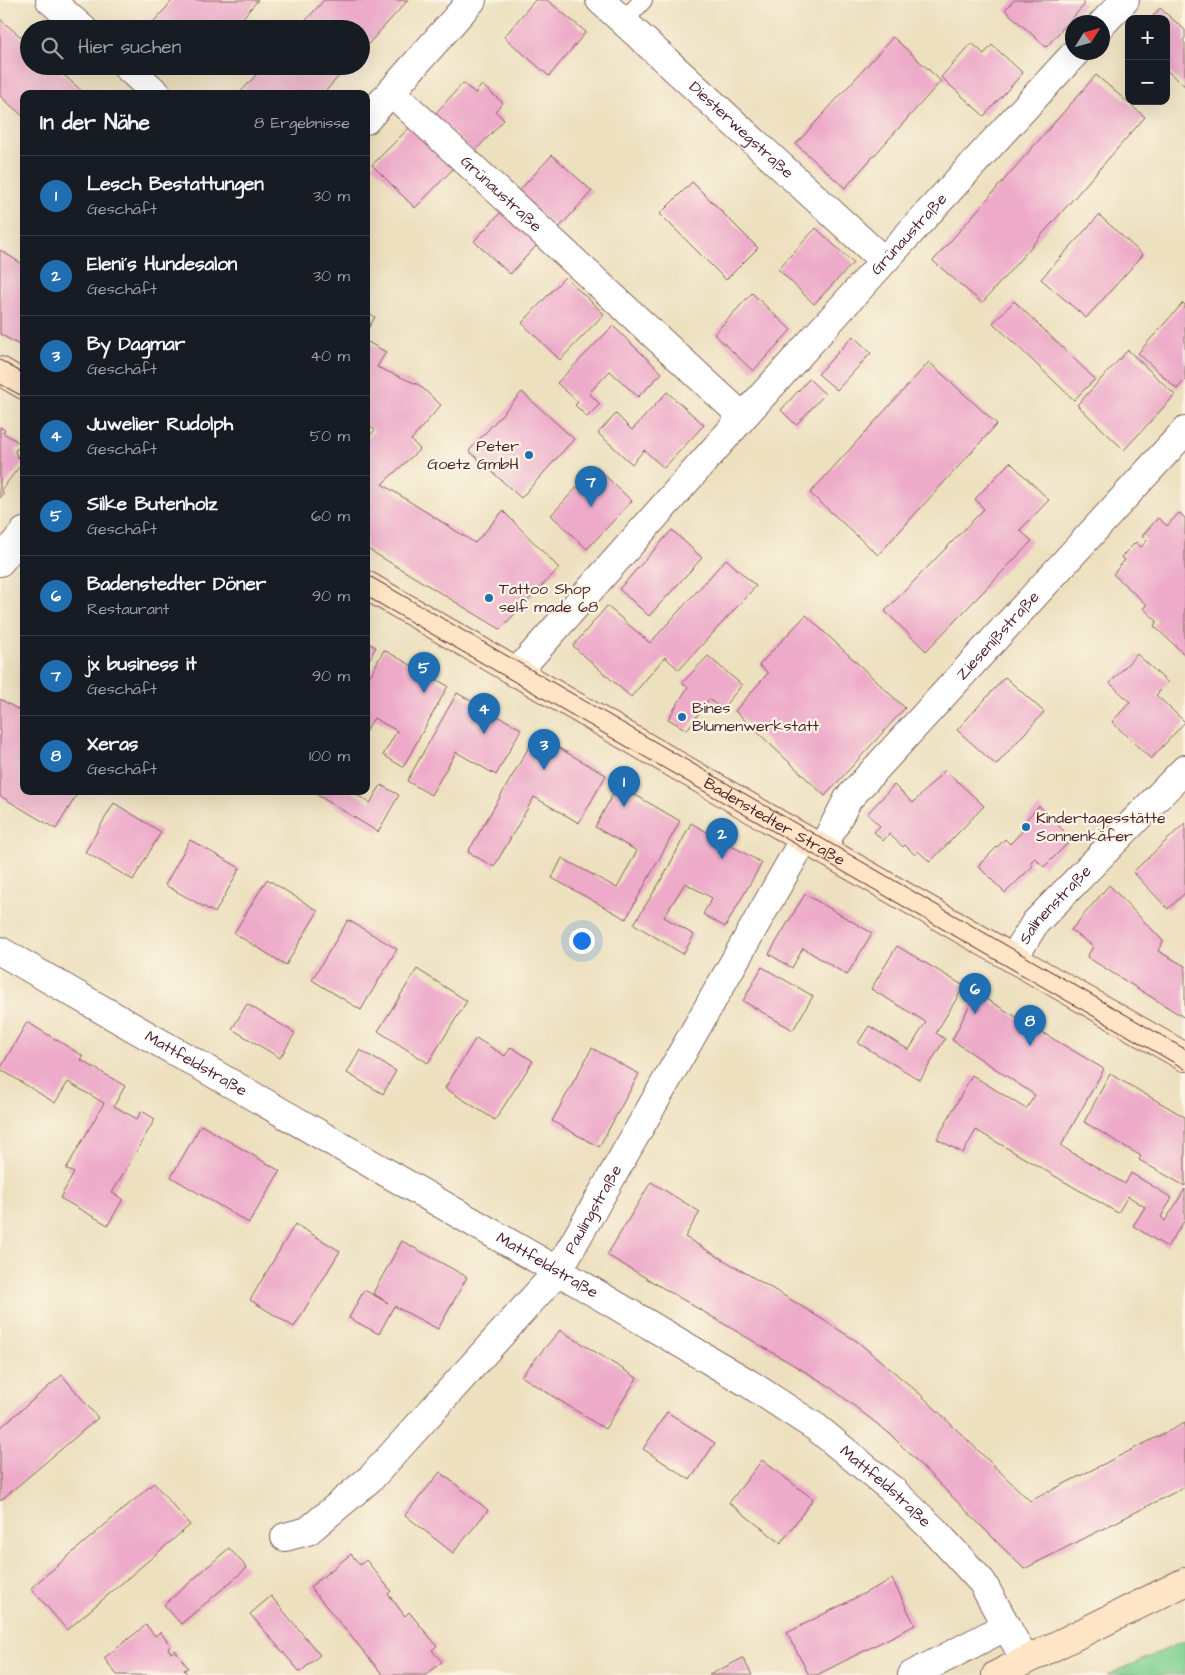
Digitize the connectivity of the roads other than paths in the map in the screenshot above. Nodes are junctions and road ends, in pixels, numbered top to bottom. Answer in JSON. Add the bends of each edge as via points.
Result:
{"nodes":[{"id":1,"x":50,"y":0,"type":"edge"},
{"id":2,"x":472,"y":0,"type":"edge"},
{"id":3,"x":600,"y":0,"type":"edge"},
{"id":4,"x":643,"y":0,"type":"edge"},
{"id":5,"x":1125,"y":0,"type":"edge"},
{"id":6,"x":1110,"y":16,"type":"edge"},
{"id":7,"x":73,"y":20,"type":"edge"},
{"id":8,"x":624,"y":22,"type":"junction"},
{"id":9,"x":1069,"y":60,"type":"edge"},
{"id":10,"x":136,"y":75,"type":"edge"},
{"id":11,"x":153,"y":90,"type":"edge"},
{"id":12,"x":391,"y":92,"type":"junction"},
{"id":13,"x":370,"y":116,"type":"edge"},
{"id":14,"x":884,"y":261,"type":"junction"},
{"id":15,"x":0,"y":372,"type":"edge"},
{"id":16,"x":20,"y":383,"type":"edge"},
{"id":17,"x":743,"y":417,"type":"junction"},
{"id":18,"x":1185,"y":431,"type":"edge"},
{"id":19,"x":20,"y":537,"type":"edge"},
{"id":20,"x":0,"y":562,"type":"edge"},
{"id":21,"x":370,"y":587,"type":"edge"},
{"id":22,"x":516,"y":673,"type":"junction"},
{"id":23,"x":1185,"y":769,"type":"edge"},
{"id":24,"x":813,"y":844,"type":"junction"},
{"id":25,"x":0,"y":951,"type":"edge"},
{"id":26,"x":1013,"y":959,"type":"junction"},
{"id":27,"x":1185,"y":1057,"type":"edge"},
{"id":28,"x":558,"y":1271,"type":"junction"},
{"id":29,"x":285,"y":1537,"type":"dead end"},
{"id":30,"x":1185,"y":1582,"type":"edge"},
{"id":31,"x":1007,"y":1626,"type":"junction"},
{"id":32,"x":1025,"y":1660,"type":"junction"},
{"id":33,"x":912,"y":1675,"type":"edge"},
{"id":34,"x":996,"y":1675,"type":"edge"}],
"edges":[{"from":1,"to":7,"type":"street"},
{"from":2,"to":12,"type":"street"},
{"from":3,"to":8,"type":"street","name":"Diesterwegstraße"},
{"from":4,"to":8,"type":"lane"},
{"from":5,"to":6,"type":"street"},
{"from":8,"to":14,"type":"street","name":"Diesterwegstraße"},
{"from":9,"to":14,"type":"street","name":"Grünaustraße"},
{"from":10,"to":11,"type":"street"},
{"from":12,"to":13,"type":"street"},
{"from":12,"to":17,"type":"street","name":"Grünaustraße"},
{"from":14,"to":17,"type":"street","name":"Grünaustraße"},
{"from":15,"to":16,"type":"street"},
{"from":17,"to":22,"type":"street","name":"Grünaustraße"},
{"from":18,"to":24,"type":"street","name":"Ziesenißstraße","via":[[848,799]]},
{"from":19,"to":20,"type":"street"},
{"from":21,"to":22,"type":"street","name":"Badenstedter Straße"},
{"from":22,"to":24,"type":"street","name":"Badenstedter Straße"},
{"from":23,"to":26,"type":"street","name":"Salinenstraße","via":[[1035,923]]},
{"from":24,"to":26,"type":"street","name":"Badenstedter Straße"},
{"from":24,"to":28,"type":"street","name":"Paulingstraße"},
{"from":25,"to":28,"type":"street","name":"Mattfeldstraße"},
{"from":26,"to":27,"type":"street","name":"Badenstedter Straße"},
{"from":28,"to":29,"type":"street","name":"Paulingstraße","via":[[372,1476],[308,1531]]},
{"from":28,"to":31,"type":"street","name":"Mattfeldstraße","via":[[748,1383],[817,1428],[890,1488],[934,1530],[982,1582]]},
{"from":30,"to":32,"type":"street"},
{"from":31,"to":32,"type":"street","name":"Mattfeldstraße"},
{"from":31,"to":33,"type":"street"},
{"from":32,"to":34,"type":"street"}]}
